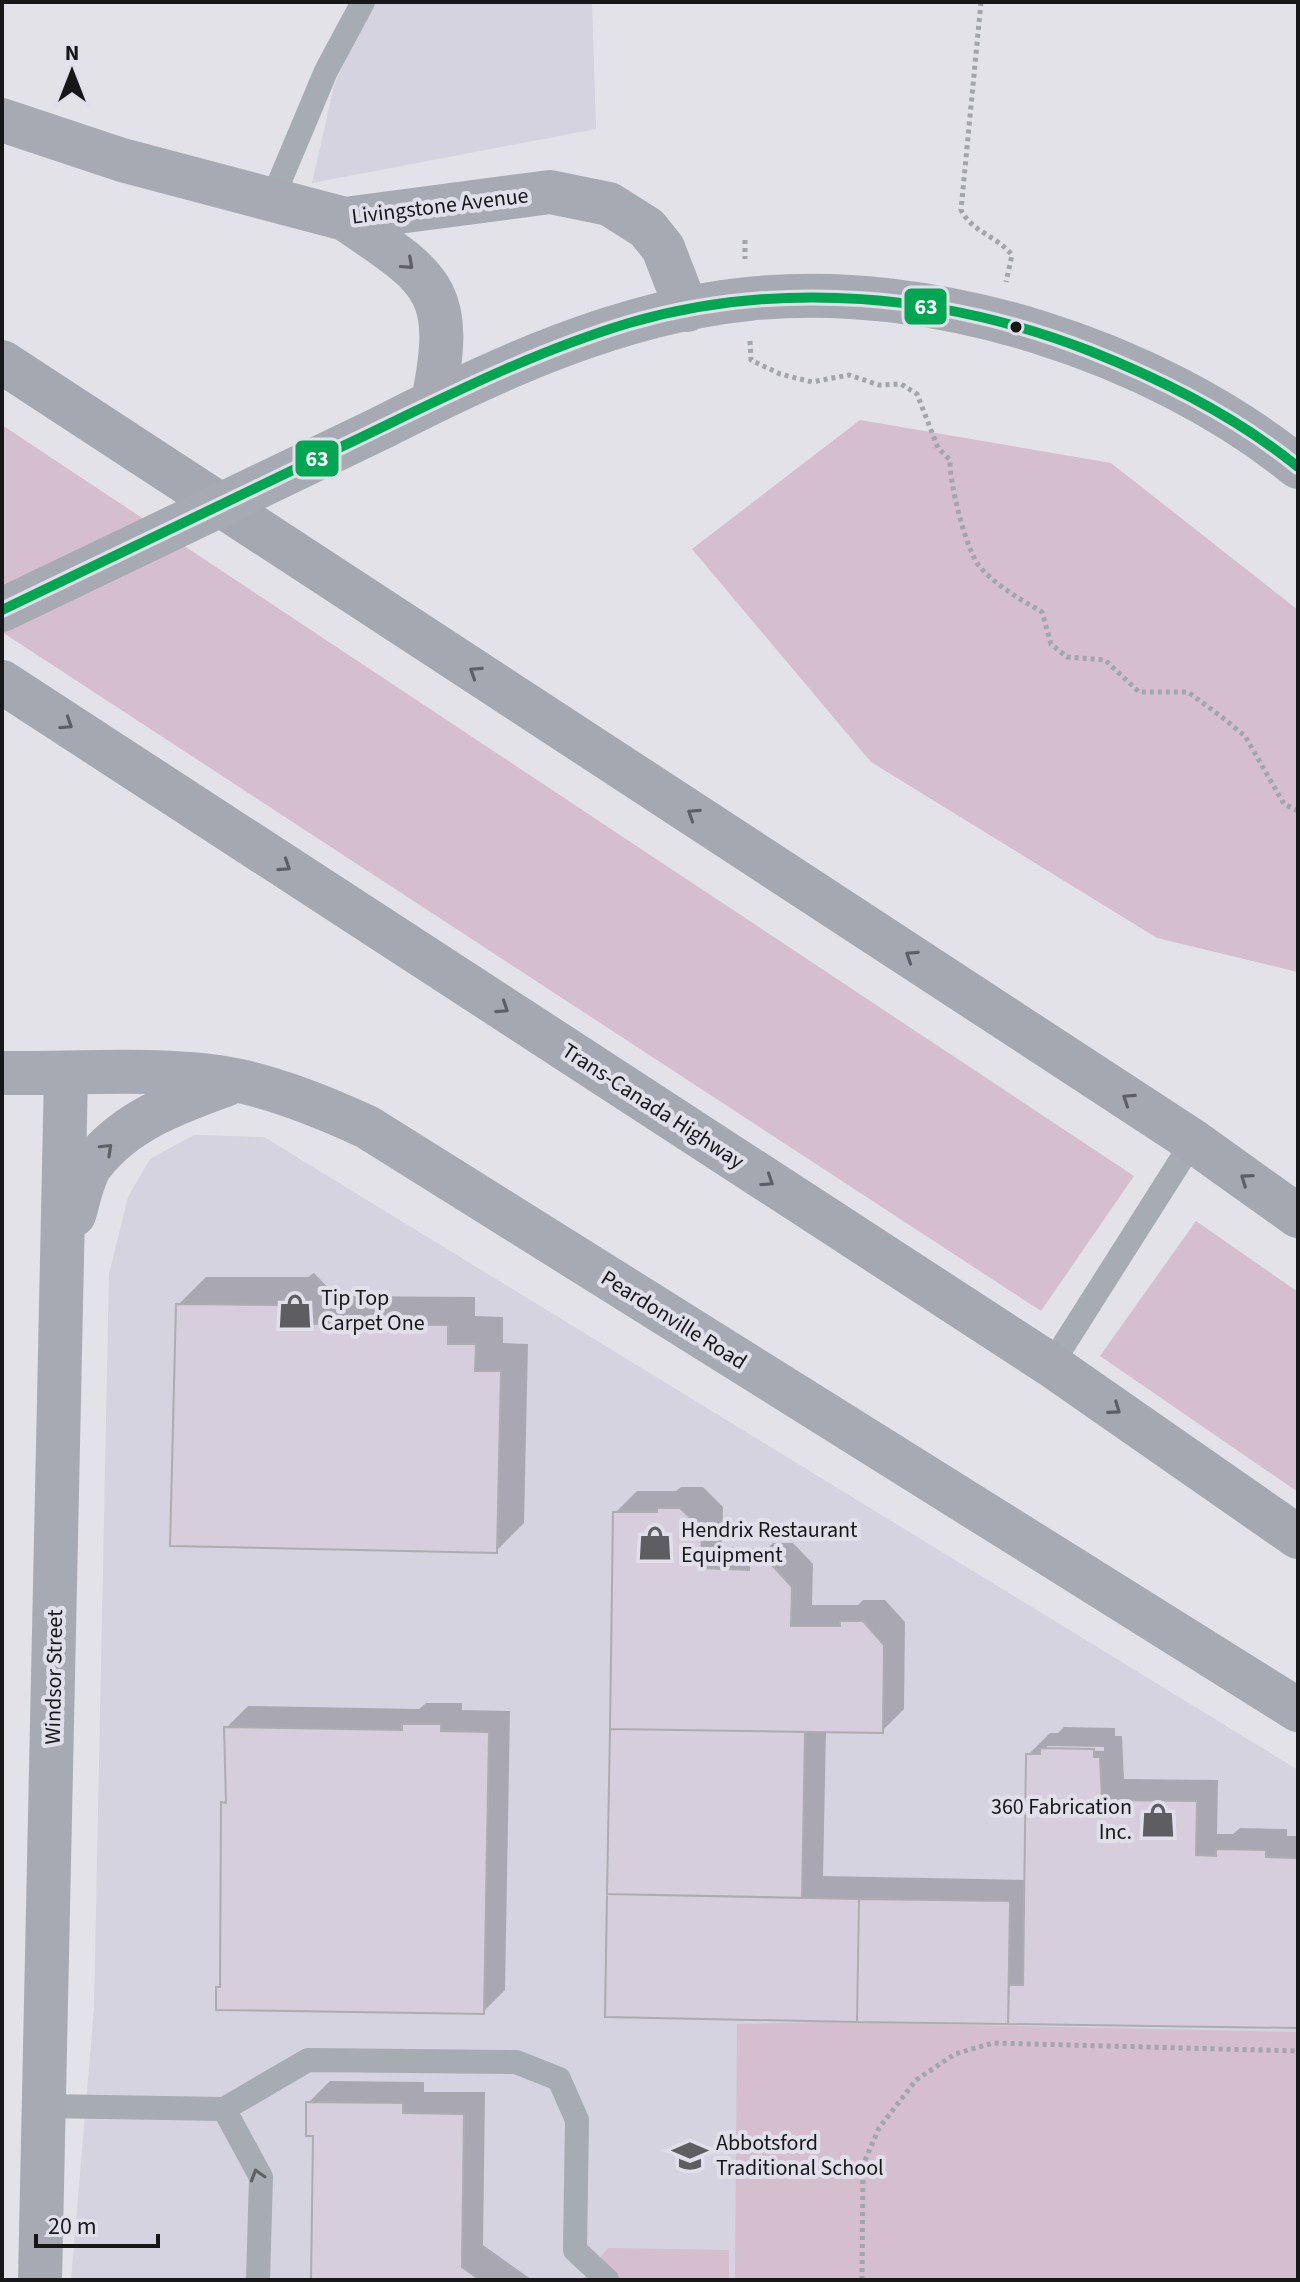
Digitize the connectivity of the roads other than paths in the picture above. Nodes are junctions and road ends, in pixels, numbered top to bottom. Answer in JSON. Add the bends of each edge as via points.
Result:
{"nodes":[{"id":1,"x":363,"y":2,"type":"edge"},
{"id":2,"x":2,"y":120,"type":"edge"},
{"id":3,"x":271,"y":202,"type":"junction"},
{"id":4,"x":345,"y":219,"type":"junction"},
{"id":5,"x":687,"y":310,"type":"junction"},
{"id":6,"x":2,"y":362,"type":"edge"},
{"id":7,"x":433,"y":401,"type":"junction"},
{"id":8,"x":1298,"y":467,"type":"edge"},
{"id":9,"x":2,"y":610,"type":"edge"},
{"id":10,"x":2,"y":682,"type":"edge"},
{"id":11,"x":2,"y":1073,"type":"edge"},
{"id":12,"x":66,"y":1074,"type":"junction"},
{"id":13,"x":238,"y":1081,"type":"junction"},
{"id":14,"x":1193,"y":1141,"type":"junction"},
{"id":15,"x":1298,"y":1216,"type":"edge"},
{"id":16,"x":63,"y":1243,"type":"junction"},
{"id":17,"x":1051,"y":1365,"type":"junction"},
{"id":18,"x":1298,"y":1537,"type":"edge"},
{"id":19,"x":1298,"y":1710,"type":"edge"},
{"id":20,"x":44,"y":2106,"type":"junction"},
{"id":21,"x":224,"y":2109,"type":"junction"},
{"id":22,"x":40,"y":2280,"type":"edge"},
{"id":23,"x":258,"y":2280,"type":"edge"},
{"id":24,"x":607,"y":2280,"type":"edge"}],
"edges":[{"from":1,"to":3,"type":"lane","via":[[326,71]]},
{"from":2,"to":3,"type":"street","name":"Livingstone Avenue"},
{"from":3,"to":4,"type":"street","name":"Livingstone Avenue"},
{"from":4,"to":5,"type":"street","name":"Livingstone Avenue","via":[[550,192],[609,204],[647,228],[663,248]]},
{"from":4,"to":7,"type":"street","one_way":true,"via":[[412,265],[440,304],[443,351]]},
{"from":5,"to":7,"type":"street","via":[[629,323],[543,353]]},
{"from":5,"to":8,"type":"street","via":[[747,299],[858,298],[995,318],[1155,377],[1274,447]]},
{"from":14,"to":6,"type":"highway","one_way":true},
{"from":7,"to":9,"type":"street","bridge":true},
{"from":10,"to":17,"type":"highway","name":"Trans-Canada Highway","one_way":true},
{"from":11,"to":12,"type":"street","name":"Peardonville Road"},
{"from":12,"to":13,"type":"street","name":"Peardonville Road"},
{"from":12,"to":16,"type":"street","name":"Windsor Street"},
{"from":16,"to":13,"type":"street","one_way":true,"via":[[91,1164],[121,1135],[157,1110]]},
{"from":13,"to":19,"type":"street","name":"Peardonville Road","via":[[309,1101],[367,1127]]},
{"from":15,"to":14,"type":"highway","one_way":true},
{"from":14,"to":17,"type":"lane"},
{"from":16,"to":20,"type":"street","name":"Windsor Street"},
{"from":17,"to":18,"type":"highway","name":"Trans-Canada Highway","one_way":true},
{"from":20,"to":21,"type":"lane"},
{"from":20,"to":22,"type":"street","name":"Windsor Street"},
{"from":23,"to":21,"type":"lane","one_way":true,"via":[[261,2177]]},
{"from":21,"to":24,"type":"lane","via":[[308,2060],[516,2062],[559,2079],[577,2120],[575,2250]]}]}
